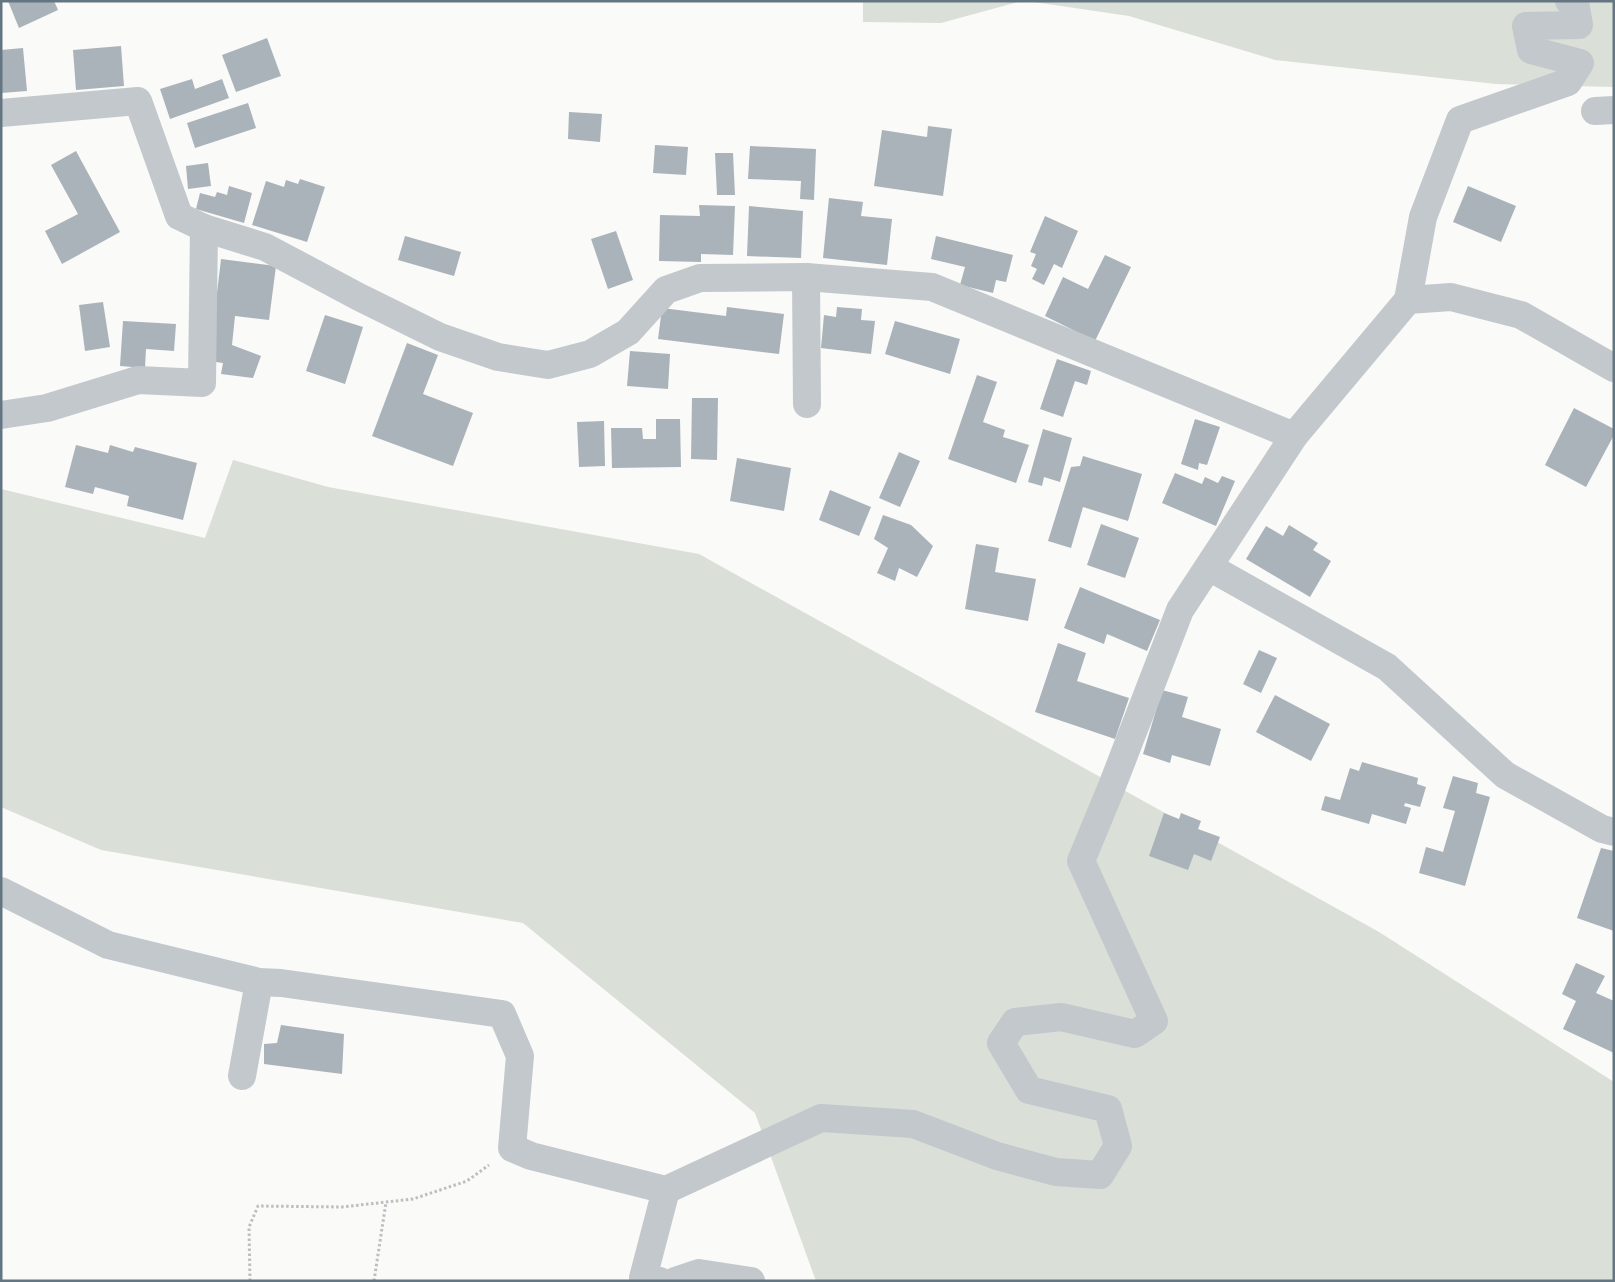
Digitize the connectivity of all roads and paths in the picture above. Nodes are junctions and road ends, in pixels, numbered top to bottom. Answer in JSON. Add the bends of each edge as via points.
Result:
{"nodes":[{"id":1,"x":1569,"y":1,"type":"edge"},
{"id":2,"x":1,"y":113,"type":"edge"},
{"id":3,"x":204,"y":228,"type":"junction"},
{"id":4,"x":806,"y":277,"type":"junction"},
{"id":5,"x":1408,"y":300,"type":"junction"},
{"id":6,"x":1614,"y":368,"type":"edge"},
{"id":7,"x":807,"y":404,"type":"dead end"},
{"id":8,"x":1,"y":415,"type":"edge"},
{"id":9,"x":1294,"y":436,"type":"junction"},
{"id":10,"x":1209,"y":567,"type":"junction"},
{"id":11,"x":1614,"y":832,"type":"edge"},
{"id":12,"x":1,"y":890,"type":"edge"},
{"id":13,"x":259,"y":982,"type":"junction"},
{"id":14,"x":242,"y":1076,"type":"dead end"},
{"id":15,"x":512,"y":1148,"type":"junction"},
{"id":16,"x":666,"y":1190,"type":"junction"},
{"id":17,"x":386,"y":1202,"type":"junction"},
{"id":18,"x":250,"y":1281,"type":"edge"},
{"id":19,"x":374,"y":1281,"type":"edge"},
{"id":20,"x":660,"y":1281,"type":"edge"},
{"id":21,"x":675,"y":1281,"type":"edge"},
{"id":22,"x":750,"y":1281,"type":"edge"}],
"edges":[{"from":1,"to":5,"type":"street","via":[[1575,2],[1579,25],[1526,26],[1531,50],[1580,63],[1568,82],[1460,120],[1423,217]]},
{"from":2,"to":3,"type":"street","via":[[138,101],[178,216]]},
{"from":3,"to":4,"type":"street","via":[[265,247],[440,337],[498,357],[548,365],[590,354],[628,332],[666,290],[700,278]]},
{"from":3,"to":8,"type":"street","via":[[202,383],[138,380],[47,408]]},
{"from":4,"to":7,"type":"street"},
{"from":4,"to":9,"type":"street","via":[[932,287]]},
{"from":5,"to":6,"type":"street","via":[[1450,297],[1521,315]]},
{"from":5,"to":9,"type":"street"},
{"from":9,"to":10,"type":"street"},
{"from":10,"to":11,"type":"street","via":[[1387,667],[1505,775],[1602,829]]},
{"from":10,"to":16,"type":"street","via":[[1180,610],[1080,861],[1154,1021],[1135,1034],[1061,1017],[1015,1022],[1001,1043],[1029,1090],[1108,1109],[1118,1146],[1100,1175],[1056,1172],[997,1156],[913,1124],[821,1118]]},
{"from":12,"to":13,"type":"street","via":[[108,945]]},
{"from":13,"to":14,"type":"street"},
{"from":13,"to":15,"type":"street","via":[[502,1014],[520,1056]]},
{"from":15,"to":16,"type":"street","via":[[531,1156]]},
{"from":15,"to":17,"type":"path","via":[[467,1181],[412,1199]]},
{"from":16,"to":20,"type":"street","via":[[643,1278]]},
{"from":17,"to":18,"type":"path","via":[[342,1207],[258,1206],[249,1227]]},
{"from":17,"to":19,"type":"path"},
{"from":21,"to":22,"type":"street","via":[[699,1273]]}]}
